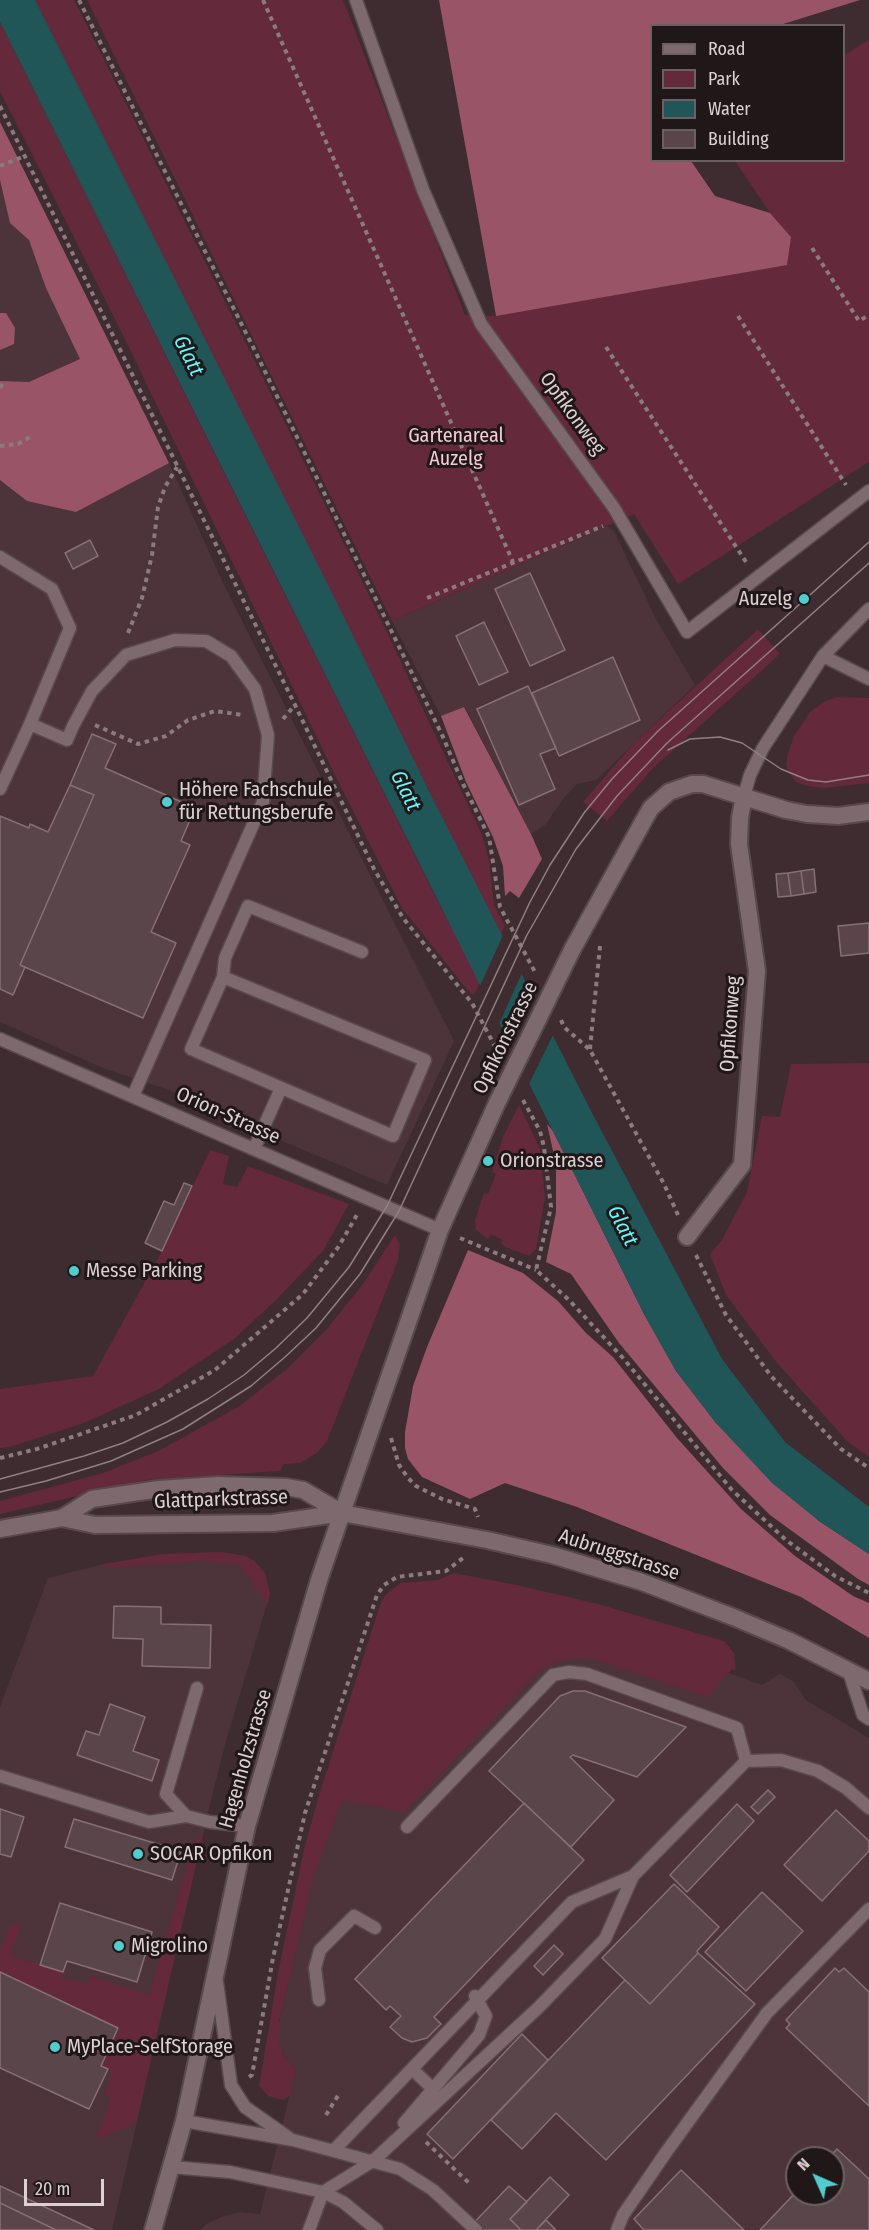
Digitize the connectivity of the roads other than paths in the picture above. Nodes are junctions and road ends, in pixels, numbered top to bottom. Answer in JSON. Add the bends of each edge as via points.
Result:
{"nodes":[{"id":1,"x":356,"y":0,"type":"edge"},
{"id":2,"x":869,"y":491,"type":"edge"},
{"id":3,"x":0,"y":557,"type":"edge"},
{"id":4,"x":869,"y":609,"type":"edge"},
{"id":5,"x":823,"y":656,"type":"junction"},
{"id":6,"x":869,"y":679,"type":"edge"},
{"id":7,"x":30,"y":724,"type":"junction"},
{"id":8,"x":0,"y":789,"type":"edge"},
{"id":9,"x":744,"y":796,"type":"junction"},
{"id":10,"x":869,"y":812,"type":"edge"},
{"id":11,"x":362,"y":952,"type":"dead end"},
{"id":12,"x":223,"y":977,"type":"junction"},
{"id":13,"x":0,"y":1039,"type":"edge"},
{"id":14,"x":281,"y":1088,"type":"junction"},
{"id":15,"x":133,"y":1096,"type":"junction"},
{"id":16,"x":254,"y":1149,"type":"junction"},
{"id":17,"x":440,"y":1230,"type":"junction"},
{"id":18,"x":687,"y":1237,"type":"road end"},
{"id":19,"x":342,"y":1513,"type":"junction"},
{"id":20,"x":62,"y":1518,"type":"junction"},
{"id":21,"x":0,"y":1529,"type":"edge"},
{"id":22,"x":848,"y":1669,"type":"junction"},
{"id":23,"x":869,"y":1681,"type":"edge"},
{"id":24,"x":197,"y":1688,"type":"dead end"},
{"id":25,"x":869,"y":1719,"type":"edge"},
{"id":26,"x":746,"y":1761,"type":"junction"},
{"id":27,"x":0,"y":1776,"type":"edge"},
{"id":28,"x":869,"y":1808,"type":"edge"},
{"id":29,"x":186,"y":1816,"type":"junction"},
{"id":30,"x":247,"y":1827,"type":"junction"},
{"id":31,"x":407,"y":1827,"type":"dead end"},
{"id":32,"x":633,"y":1876,"type":"junction"},
{"id":33,"x":869,"y":1909,"type":"edge"},
{"id":34,"x":375,"y":1928,"type":"dead end"},
{"id":35,"x":216,"y":1975,"type":"junction"},
{"id":36,"x":476,"y":1998,"type":"junction"},
{"id":37,"x":319,"y":2000,"type":"dead end"},
{"id":38,"x":412,"y":2069,"type":"junction"},
{"id":39,"x":433,"y":2089,"type":"junction"},
{"id":40,"x":184,"y":2121,"type":"junction"},
{"id":41,"x":293,"y":2140,"type":"junction"},
{"id":42,"x":334,"y":2150,"type":"junction"},
{"id":43,"x":373,"y":2161,"type":"junction"},
{"id":44,"x":171,"y":2167,"type":"junction"},
{"id":45,"x":323,"y":2192,"type":"junction"},
{"id":46,"x":153,"y":2230,"type":"edge"},
{"id":47,"x":309,"y":2230,"type":"edge"},
{"id":48,"x":377,"y":2230,"type":"edge"},
{"id":49,"x":476,"y":2230,"type":"edge"},
{"id":50,"x":617,"y":2230,"type":"edge"}],
"edges":[{"from":1,"to":2,"type":"lane","name":"Opfikonweg","via":[[423,190],[481,324],[620,519],[687,632]]},
{"from":3,"to":7,"type":"lane","via":[[52,589],[70,628]]},
{"from":4,"to":5,"type":"lane"},
{"from":5,"to":6,"type":"lane"},
{"from":5,"to":9,"type":"lane","via":[[763,748]]},
{"from":7,"to":8,"type":"lane"},
{"from":7,"to":15,"type":"lane","via":[[67,740],[93,691],[126,655],[175,640],[206,641],[231,656],[255,689],[265,724],[268,735],[263,802]]},
{"from":9,"to":10,"type":"street","name":"Opfikonstrasse","via":[[815,816]]},
{"from":9,"to":17,"type":"street","name":"Opfikonstrasse","bridge":true,"via":[[715,786],[692,784],[669,792],[644,820],[572,950],[496,1103]]},
{"from":9,"to":18,"type":"street","name":"Opfikonweg","via":[[739,844],[757,971],[742,1165]]},
{"from":11,"to":12,"type":"lane","via":[[248,906],[225,958]]},
{"from":12,"to":14,"type":"lane","via":[[191,1049]]},
{"from":12,"to":14,"type":"lane","via":[[425,1060],[393,1136]]},
{"from":13,"to":15,"type":"lane","name":"Orion-Strasse"},
{"from":14,"to":16,"type":"lane"},
{"from":15,"to":16,"type":"lane","name":"Orion-Strasse"},
{"from":16,"to":17,"type":"lane","name":"Orion-Strasse"},
{"from":17,"to":19,"type":"street","name":"Opfikonstrasse"},
{"from":19,"to":20,"type":"street","name":"Glattparkstrasse","via":[[273,1523],[94,1525]]},
{"from":19,"to":20,"type":"street","name":"Glattparkstrasse","via":[[303,1491],[286,1487],[217,1485],[92,1499]]},
{"from":19,"to":22,"type":"street","name":"Aubruggstrasse","via":[[487,1540],[642,1582],[733,1617]]},
{"from":19,"to":30,"type":"street","name":"Hagenholzstrasse"},
{"from":20,"to":21,"type":"street","name":"Glattparkstrasse"},
{"from":22,"to":23,"type":"street","name":"Aubruggstrasse"},
{"from":22,"to":25,"type":"lane","via":[[863,1715]]},
{"from":24,"to":29,"type":"lane","via":[[166,1794]]},
{"from":26,"to":28,"type":"lane","via":[[781,1760],[818,1771]]},
{"from":26,"to":31,"type":"lane","via":[[737,1728],[569,1671],[553,1675]]},
{"from":26,"to":32,"type":"lane"},
{"from":27,"to":29,"type":"lane","via":[[149,1822]]},
{"from":29,"to":30,"type":"lane"},
{"from":30,"to":35,"type":"street","name":"Hagenholzstrasse"},
{"from":32,"to":36,"type":"lane","via":[[572,1902]]},
{"from":32,"to":43,"type":"lane","via":[[605,1939],[539,2007]]},
{"from":33,"to":50,"type":"lane","via":[[767,2013],[667,2151]]},
{"from":34,"to":37,"type":"lane","via":[[354,1916],[320,1950],[315,1968]]},
{"from":35,"to":40,"type":"street","name":"Hagenholzstrasse"},
{"from":35,"to":41,"type":"lane","via":[[231,2085],[244,2107]]},
{"from":36,"to":38,"type":"lane"},
{"from":36,"to":39,"type":"lane","via":[[486,2016],[479,2036]]},
{"from":38,"to":39,"type":"lane"},
{"from":38,"to":42,"type":"lane"},
{"from":39,"to":43,"type":"lane"},
{"from":40,"to":41,"type":"lane"},
{"from":40,"to":44,"type":"street","name":"Hagenholzstrasse"},
{"from":41,"to":42,"type":"lane"},
{"from":42,"to":43,"type":"lane"},
{"from":43,"to":45,"type":"lane"},
{"from":43,"to":49,"type":"lane","via":[[420,2180]]},
{"from":44,"to":45,"type":"lane","via":[[230,2172]]},
{"from":44,"to":46,"type":"street","name":"Hagenholzstrasse"},
{"from":45,"to":47,"type":"lane"},
{"from":45,"to":48,"type":"lane","via":[[359,2213]]}]}
